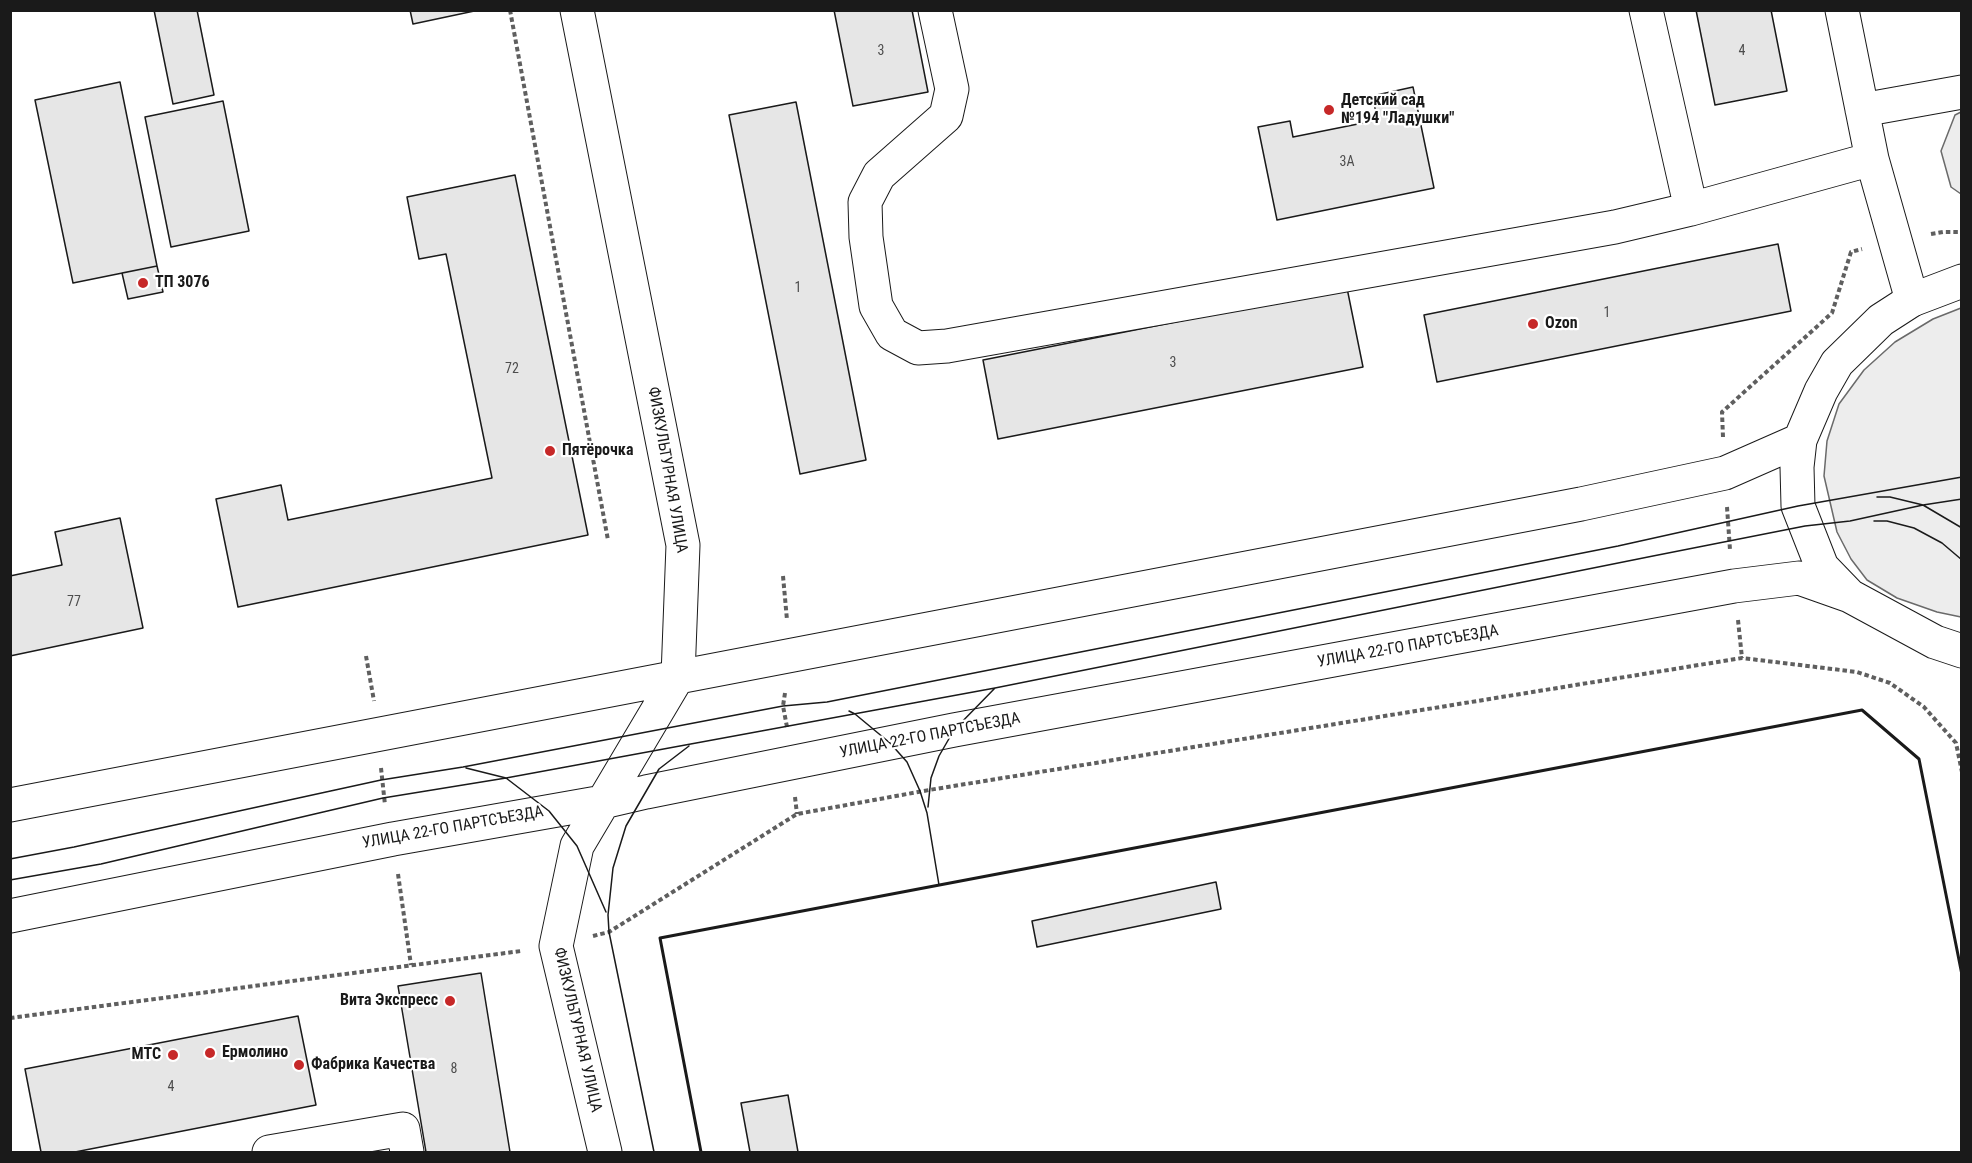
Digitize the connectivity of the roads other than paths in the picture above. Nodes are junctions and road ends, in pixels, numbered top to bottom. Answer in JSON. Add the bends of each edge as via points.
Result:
{"nodes":[{"id":1,"x":578,"y":10,"type":"edge"},
{"id":2,"x":935,"y":10,"type":"edge"},
{"id":3,"x":1646,"y":10,"type":"edge"},
{"id":4,"x":1842,"y":10,"type":"edge"},
{"id":5,"x":1962,"y":92,"type":"edge"},
{"id":6,"x":1862,"y":110,"type":"junction"},
{"id":7,"x":1872,"y":159,"type":"junction"},
{"id":8,"x":1691,"y":209,"type":"junction"},
{"id":9,"x":1962,"y":281,"type":"edge"},
{"id":10,"x":1912,"y":300,"type":"junction"},
{"id":11,"x":1800,"y":440,"type":"junction"},
{"id":12,"x":1850,"y":596,"type":"junction"},
{"id":13,"x":1948,"y":647,"type":"edge"},
{"id":14,"x":1962,"y":669,"type":"edge"},
{"id":15,"x":678,"y":676,"type":"junction"},
{"id":16,"x":603,"y":802,"type":"junction"},
{"id":17,"x":10,"y":805,"type":"edge"},
{"id":18,"x":10,"y":916,"type":"edge"},
{"id":19,"x":269,"y":1152,"type":"edge"},
{"id":20,"x":406,"y":1152,"type":"edge"},
{"id":21,"x":605,"y":1152,"type":"edge"}],
"edges":[{"from":1,"to":15,"type":"main road","name":"ФИЗКУЛЬТУРНАЯ УЛИЦА","via":[[683,545]]},
{"from":2,"to":8,"type":"main road","via":[[952,89],[946,116],[879,175],[865,202],[876,306],[892,334],[918,348],[1615,227]]},
{"from":3,"to":8,"type":"main road"},
{"from":4,"to":6,"type":"main road"},
{"from":5,"to":6,"type":"main road"},
{"from":6,"to":7,"type":"main road"},
{"from":7,"to":8,"type":"main road"},
{"from":7,"to":10,"type":"main road"},
{"from":9,"to":10,"type":"main road"},
{"from":10,"to":11,"type":"main road","via":[[1881,320],[1837,363]]},
{"from":11,"to":12,"type":"main road","via":[[1798,506],[1822,567]]},
{"from":11,"to":15,"type":"main road","via":[[1725,473],[1581,504]]},
{"from":12,"to":13,"type":"main road"},
{"from":12,"to":16,"type":"main road","name":"УЛИЦА 22-ГО ПАРТСЪЕЗДА","via":[[1799,579],[1734,586],[954,730]]},
{"from":13,"to":14,"type":"main road"},
{"from":15,"to":16,"type":"main road","name":"ФИЗКУЛЬТУРНАЯ УЛИЦА"},
{"from":15,"to":17,"type":"main road"},
{"from":16,"to":18,"type":"main road","name":"УЛИЦА 22-ГО ПАРТСЪЕЗДА","via":[[393,839]]},
{"from":16,"to":21,"type":"main road","name":"ФИЗКУЛЬТУРНАЯ УЛИЦА","via":[[577,846],[556,946]]},
{"from":19,"to":20,"type":"main road","via":[[403,1129]]}]}
